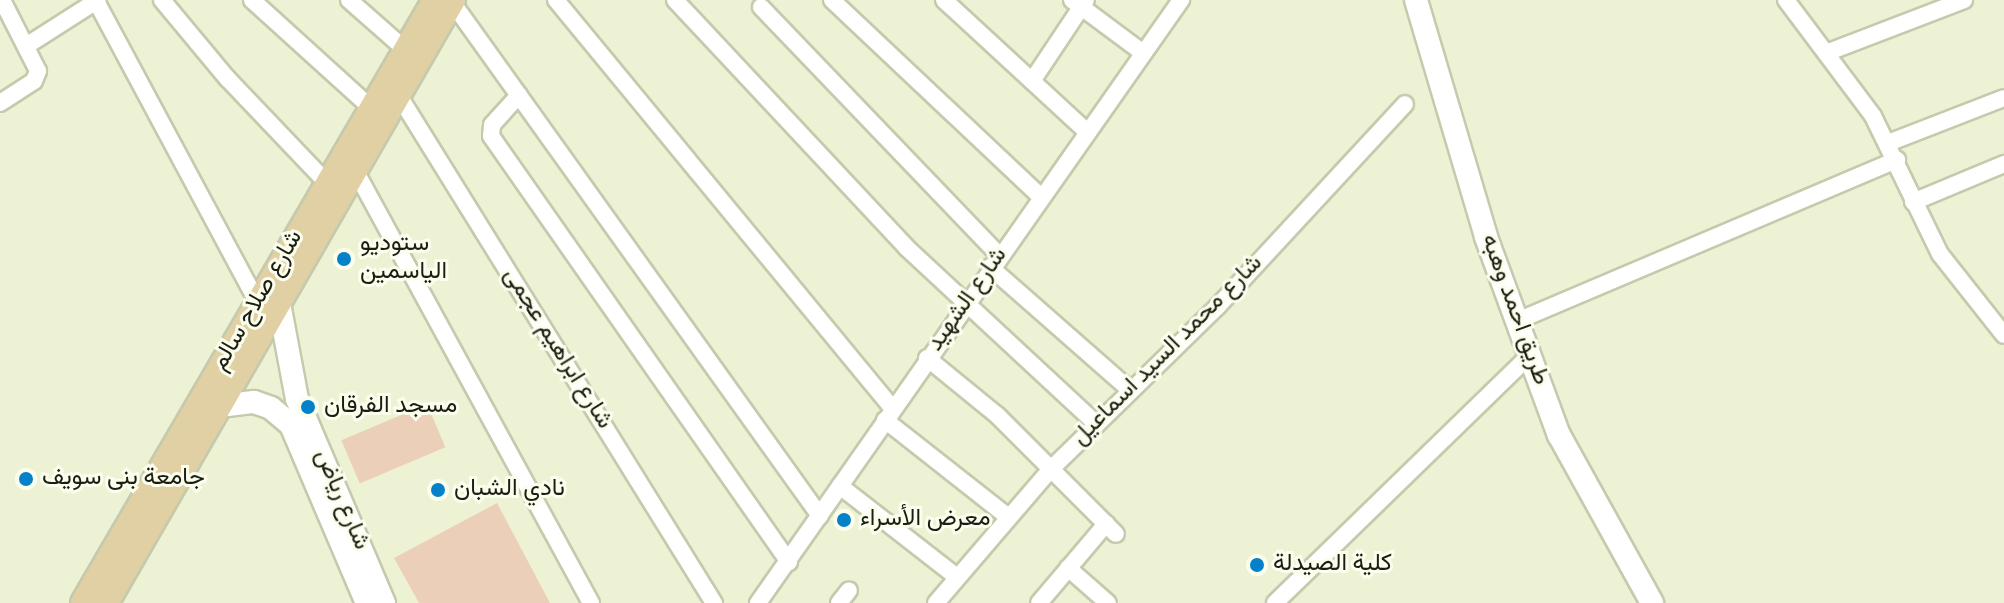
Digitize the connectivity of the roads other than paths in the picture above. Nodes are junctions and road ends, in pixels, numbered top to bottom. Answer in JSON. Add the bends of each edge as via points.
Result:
{"nodes":[{"id":1,"x":2,"y":0,"type":"edge"},
{"id":2,"x":162,"y":0,"type":"edge"},
{"id":3,"x":252,"y":0,"type":"edge"},
{"id":4,"x":349,"y":0,"type":"edge"},
{"id":5,"x":556,"y":0,"type":"edge"},
{"id":6,"x":675,"y":0,"type":"edge"},
{"id":7,"x":832,"y":0,"type":"edge"},
{"id":8,"x":944,"y":0,"type":"edge"},
{"id":9,"x":1181,"y":0,"type":"edge"},
{"id":10,"x":1416,"y":0,"type":"edge"},
{"id":11,"x":1786,"y":0,"type":"edge"},
{"id":12,"x":1964,"y":0,"type":"edge"},
{"id":13,"x":97,"y":1,"type":"edge"},
{"id":14,"x":447,"y":1,"type":"edge"},
{"id":15,"x":1080,"y":2,"type":"edge"},
{"id":16,"x":761,"y":7,"type":"dead end"},
{"id":17,"x":26,"y":46,"type":"junction"},
{"id":18,"x":406,"y":50,"type":"junction"},
{"id":19,"x":1143,"y":53,"type":"junction"},
{"id":20,"x":1826,"y":53,"type":"junction"},
{"id":21,"x":1032,"y":81,"type":"junction"},
{"id":22,"x":519,"y":95,"type":"junction"},
{"id":23,"x":399,"y":96,"type":"junction"},
{"id":24,"x":2004,"y":98,"type":"edge"},
{"id":25,"x":0,"y":103,"type":"edge"},
{"id":26,"x":1405,"y":104,"type":"dead end"},
{"id":27,"x":371,"y":108,"type":"junction"},
{"id":28,"x":1087,"y":132,"type":"junction"},
{"id":29,"x":1888,"y":143,"type":"junction"},
{"id":30,"x":1897,"y":160,"type":"junction"},
{"id":31,"x":2004,"y":164,"type":"edge"},
{"id":32,"x":356,"y":172,"type":"junction"},
{"id":33,"x":326,"y":182,"type":"junction"},
{"id":34,"x":1041,"y":197,"type":"junction"},
{"id":35,"x":1913,"y":202,"type":"junction"},
{"id":36,"x":995,"y":261,"type":"junction"},
{"id":37,"x":268,"y":303,"type":"junction"},
{"id":38,"x":965,"y":303,"type":"junction"},
{"id":39,"x":1517,"y":321,"type":"junction"},
{"id":40,"x":2004,"y":335,"type":"edge"},
{"id":41,"x":1530,"y":355,"type":"junction"},
{"id":42,"x":927,"y":358,"type":"junction"},
{"id":43,"x":1130,"y":390,"type":"junction"},
{"id":44,"x":220,"y":406,"type":"junction"},
{"id":45,"x":889,"y":414,"type":"junction"},
{"id":46,"x":1095,"y":423,"type":"junction"},
{"id":47,"x":1050,"y":470,"type":"junction"},
{"id":48,"x":840,"y":486,"type":"junction"},
{"id":49,"x":333,"y":501,"type":"junction"},
{"id":50,"x":820,"y":516,"type":"junction"},
{"id":51,"x":1007,"y":516,"type":"junction"},
{"id":52,"x":789,"y":562,"type":"junction"},
{"id":53,"x":1068,"y":568,"type":"junction"},
{"id":54,"x":957,"y":577,"type":"junction"},
{"id":55,"x":83,"y":603,"type":"edge"},
{"id":56,"x":106,"y":603,"type":"edge"},
{"id":57,"x":367,"y":603,"type":"edge"},
{"id":58,"x":384,"y":603,"type":"edge"},
{"id":59,"x":591,"y":603,"type":"edge"},
{"id":60,"x":714,"y":603,"type":"edge"},
{"id":61,"x":758,"y":603,"type":"edge"},
{"id":62,"x":936,"y":603,"type":"edge"},
{"id":63,"x":1039,"y":603,"type":"edge"},
{"id":64,"x":1108,"y":603,"type":"edge"},
{"id":65,"x":1275,"y":603,"type":"edge"},
{"id":66,"x":1652,"y":603,"type":"edge"}],
"edges":[{"from":1,"to":17,"type":"street"},
{"from":2,"to":33,"type":"street"},
{"from":3,"to":27,"type":"street"},
{"from":4,"to":18,"type":"street"},
{"from":5,"to":45,"type":"street"},
{"from":6,"to":38,"type":"street"},
{"from":7,"to":34,"type":"street"},
{"from":8,"to":21,"type":"street"},
{"from":9,"to":19,"type":"street","name":"شارع الشهيد"},
{"from":10,"to":39,"type":"street","name":"طريق احمد وهبه","via":[[1486,237]]},
{"from":11,"to":20,"type":"street"},
{"from":12,"to":20,"type":"street"},
{"from":13,"to":17,"type":"street"},
{"from":13,"to":37,"type":"street"},
{"from":14,"to":18,"type":"main road","name":"شارع صلاح سالم"},
{"from":14,"to":22,"type":"street"},
{"from":14,"to":23,"type":"main road","name":"شارع صلاح سالم"},
{"from":15,"to":19,"type":"street"},
{"from":15,"to":21,"type":"street"},
{"from":16,"to":36,"type":"street"},
{"from":17,"to":25,"type":"street","via":[[37,76]]},
{"from":18,"to":27,"type":"main road","name":"شارع صلاح سالم"},
{"from":19,"to":28,"type":"street","name":"شارع الشهيد"},
{"from":20,"to":29,"type":"street"},
{"from":21,"to":28,"type":"street"},
{"from":22,"to":50,"type":"street"},
{"from":22,"to":52,"type":"street","via":[[492,125],[491,136]]},
{"from":23,"to":32,"type":"main road","name":"شارع صلاح سالم"},
{"from":23,"to":60,"type":"street","name":"شارع ابراهيم عجمى"},
{"from":24,"to":29,"type":"street"},
{"from":26,"to":43,"type":"street","name":"شارع محمد السيد اسماعيل","via":[[1218,306]]},
{"from":27,"to":33,"type":"main road","name":"شارع صلاح سالم"},
{"from":28,"to":34,"type":"street","name":"شارع الشهيد"},
{"from":29,"to":30,"type":"street"},
{"from":30,"to":35,"type":"street"},
{"from":30,"to":39,"type":"street"},
{"from":31,"to":35,"type":"street"},
{"from":32,"to":37,"type":"main road","name":"شارع صلاح سالم"},
{"from":32,"to":59,"type":"street"},
{"from":33,"to":37,"type":"main road","name":"شارع صلاح سالم"},
{"from":34,"to":36,"type":"street","name":"شارع الشهيد"},
{"from":35,"to":40,"type":"street","via":[[1940,254]]},
{"from":36,"to":38,"type":"street","name":"شارع الشهيد"},
{"from":36,"to":43,"type":"street"},
{"from":37,"to":44,"type":"main road","name":"شارع صلاح سالم"},
{"from":37,"to":49,"type":"street","name":"شارع رياض"},
{"from":37,"to":55,"type":"main road","name":"شارع صلاح سالم"},
{"from":38,"to":42,"type":"street","name":"شارع الشهيد"},
{"from":38,"to":46,"type":"street"},
{"from":39,"to":41,"type":"street","name":"طريق احمد وهبه"},
{"from":41,"to":65,"type":"street"},
{"from":41,"to":66,"type":"street","name":"طريق احمد وهبه","via":[[1578,477]]},
{"from":42,"to":45,"type":"street","name":"شارع الشهيد"},
{"from":42,"to":47,"type":"street","via":[[983,402]]},
{"from":43,"to":46,"type":"street","name":"شارع محمد السيد اسماعيل"},
{"from":44,"to":49,"type":"street","name":"شارع رياض","via":[[254,402],[285,418]]},
{"from":44,"to":56,"type":"main road","name":"شارع صلاح سالم"},
{"from":45,"to":48,"type":"street","name":"شارع الشهيد"},
{"from":45,"to":51,"type":"street"},
{"from":46,"to":47,"type":"street","name":"شارع محمد السيد اسماعيل"},
{"from":47,"to":51,"type":"street","name":"شارع محمد السيد اسماعيل"},
{"from":47,"to":53,"type":"street","via":[[1111,529]]},
{"from":48,"to":50,"type":"street","name":"شارع الشهيد"},
{"from":48,"to":54,"type":"street"},
{"from":49,"to":57,"type":"street","name":"شارع رياض"},
{"from":49,"to":58,"type":"street","name":"شارع رياض"},
{"from":50,"to":52,"type":"street","name":"شارع الشهيد"},
{"from":51,"to":54,"type":"street","name":"شارع محمد السيد اسماعيل"},
{"from":52,"to":61,"type":"street","name":"شارع الشهيد"},
{"from":53,"to":63,"type":"street"},
{"from":53,"to":64,"type":"street"},
{"from":54,"to":62,"type":"street","name":"شارع محمد السيد اسماعيل"}]}
